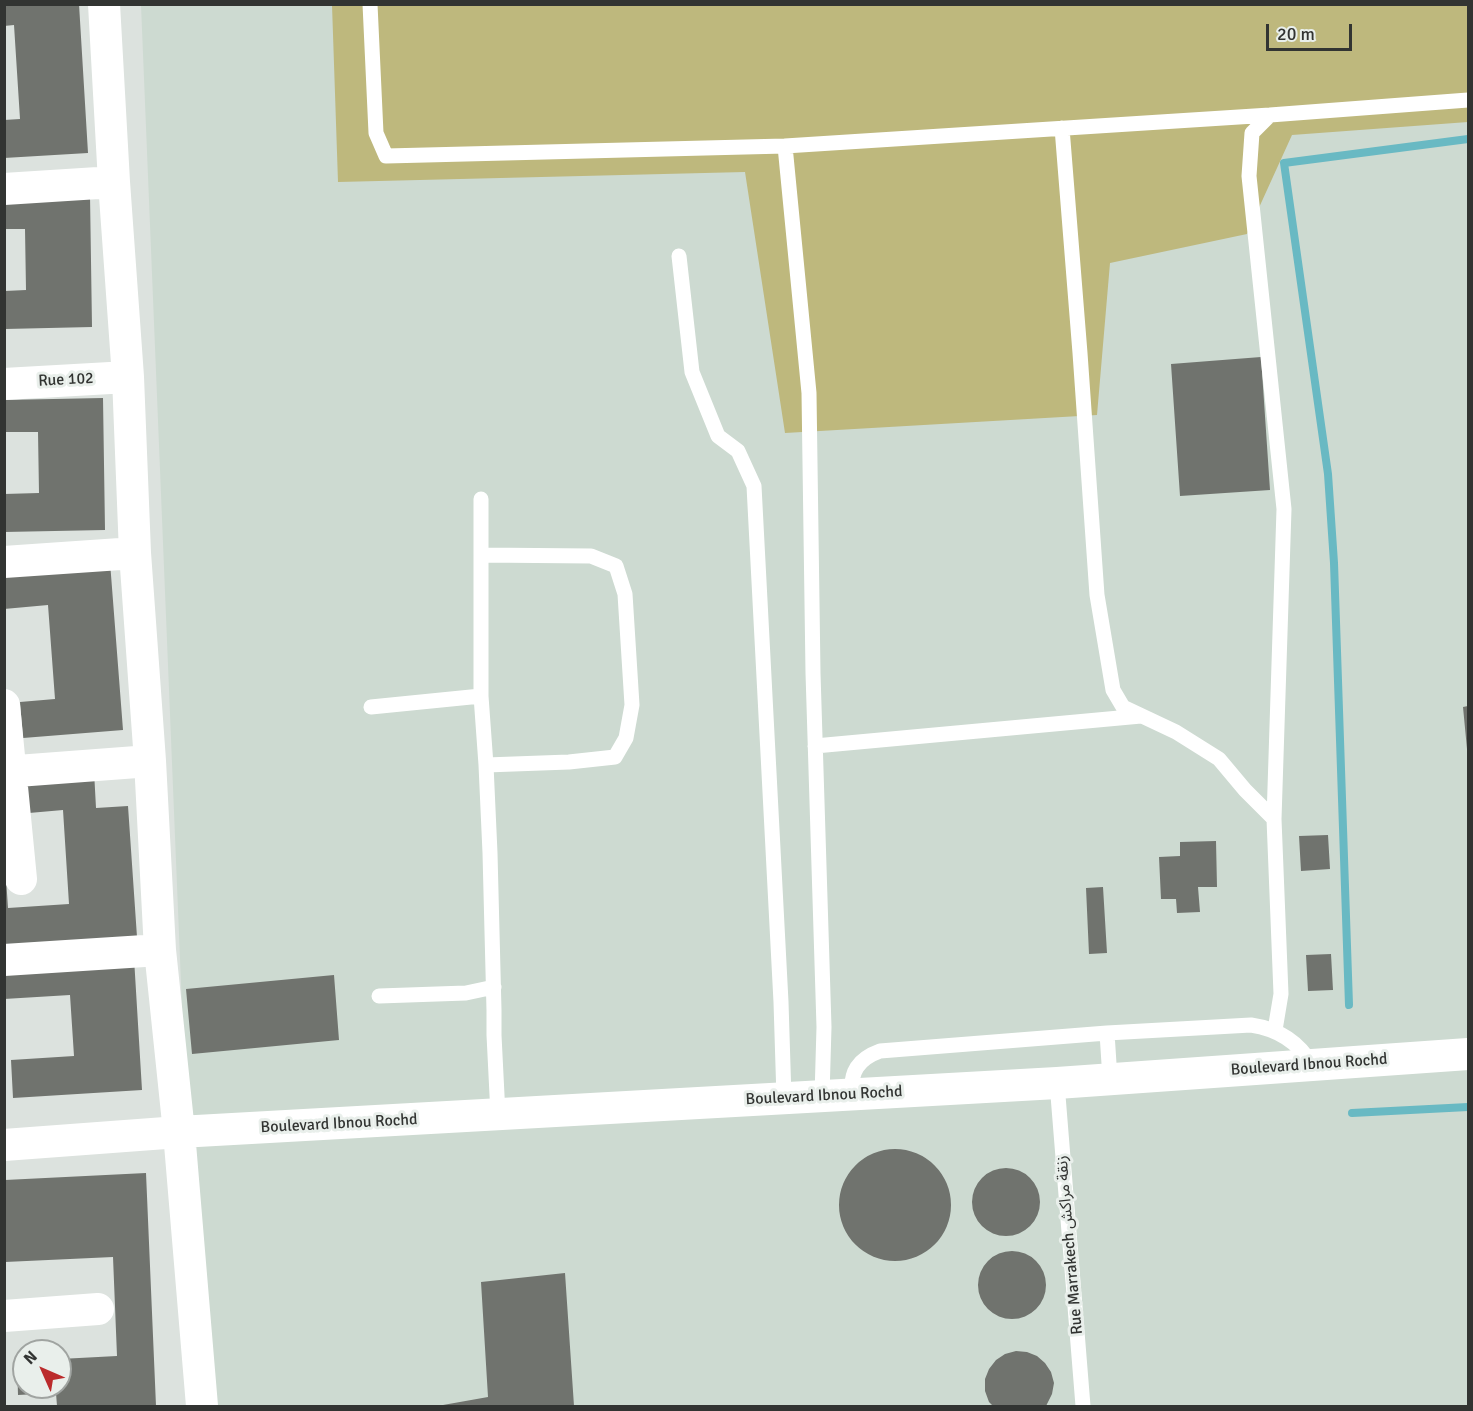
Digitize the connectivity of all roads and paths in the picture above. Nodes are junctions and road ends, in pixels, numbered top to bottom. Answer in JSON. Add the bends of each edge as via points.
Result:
{"nodes":[{"id":1,"x":104,"y":4,"type":"edge"},
{"id":2,"x":370,"y":4,"type":"edge"},
{"id":3,"x":1468,"y":100,"type":"edge"},
{"id":4,"x":1270,"y":115,"type":"junction"},
{"id":5,"x":1062,"y":128,"type":"junction"},
{"id":6,"x":785,"y":146,"type":"junction"},
{"id":7,"x":114,"y":182,"type":"junction"},
{"id":8,"x":4,"y":189,"type":"edge"},
{"id":9,"x":679,"y":256,"type":"dead end"},
{"id":10,"x":128,"y":377,"type":"junction"},
{"id":11,"x":4,"y":384,"type":"edge"},
{"id":12,"x":481,"y":499,"type":"dead end"},
{"id":13,"x":135,"y":553,"type":"junction"},
{"id":14,"x":481,"y":555,"type":"junction"},
{"id":15,"x":4,"y":562,"type":"edge"},
{"id":16,"x":481,"y":696,"type":"junction"},
{"id":17,"x":4,"y":705,"type":"edge"},
{"id":18,"x":371,"y":707,"type":"dead end"},
{"id":19,"x":1141,"y":716,"type":"junction"},
{"id":20,"x":815,"y":746,"type":"junction"},
{"id":21,"x":150,"y":761,"type":"junction"},
{"id":22,"x":486,"y":765,"type":"junction"},
{"id":23,"x":8,"y":772,"type":"edge"},
{"id":24,"x":1274,"y":819,"type":"junction"},
{"id":25,"x":21,"y":879,"type":"dead end"},
{"id":26,"x":160,"y":950,"type":"junction"},
{"id":27,"x":4,"y":960,"type":"edge"},
{"id":28,"x":494,"y":987,"type":"junction"},
{"id":29,"x":379,"y":996,"type":"dead end"},
{"id":30,"x":1275,"y":1030,"type":"junction"},
{"id":31,"x":1107,"y":1033,"type":"junction"},
{"id":32,"x":1468,"y":1054,"type":"edge"},
{"id":33,"x":1312,"y":1065,"type":"junction"},
{"id":34,"x":1110,"y":1079,"type":"junction"},
{"id":35,"x":1057,"y":1083,"type":"junction"},
{"id":36,"x":837,"y":1095,"type":"junction"},
{"id":37,"x":784,"y":1098,"type":"junction"},
{"id":38,"x":498,"y":1115,"type":"junction"},
{"id":39,"x":180,"y":1132,"type":"junction"},
{"id":40,"x":4,"y":1145,"type":"edge"},
{"id":41,"x":98,"y":1309,"type":"dead end"},
{"id":42,"x":4,"y":1316,"type":"edge"},
{"id":43,"x":202,"y":1407,"type":"edge"},
{"id":44,"x":1083,"y":1407,"type":"edge"}],
"edges":[{"from":1,"to":7,"type":"street"},
{"from":2,"to":6,"type":"lane","via":[[376,133],[386,156]]},
{"from":3,"to":4,"type":"lane"},
{"from":4,"to":5,"type":"lane"},
{"from":4,"to":24,"type":"lane","via":[[1252,132],[1249,176],[1284,509]]},
{"from":5,"to":6,"type":"lane"},
{"from":5,"to":19,"type":"lane","via":[[1097,595],[1113,690],[1123,707]]},
{"from":6,"to":20,"type":"lane","via":[[809,393]]},
{"from":7,"to":8,"type":"street"},
{"from":7,"to":10,"type":"street"},
{"from":9,"to":37,"type":"lane","via":[[692,372],[718,436],[738,451],[754,486]]},
{"from":10,"to":11,"type":"street","name":"Rue 102"},
{"from":10,"to":13,"type":"street"},
{"from":12,"to":14,"type":"lane"},
{"from":13,"to":15,"type":"street"},
{"from":13,"to":21,"type":"street"},
{"from":14,"to":16,"type":"lane"},
{"from":14,"to":22,"type":"lane","via":[[591,556],[616,566],[625,594],[632,705],[626,738],[615,757]]},
{"from":16,"to":18,"type":"lane"},
{"from":16,"to":22,"type":"lane"},
{"from":17,"to":23,"type":"street"},
{"from":19,"to":20,"type":"lane"},
{"from":19,"to":24,"type":"lane","via":[[1219,759]]},
{"from":20,"to":36,"type":"lane","via":[[824,1027]]},
{"from":21,"to":23,"type":"street"},
{"from":21,"to":26,"type":"street"},
{"from":22,"to":28,"type":"lane"},
{"from":23,"to":25,"type":"street"},
{"from":24,"to":30,"type":"lane","via":[[1281,994]]},
{"from":26,"to":27,"type":"street"},
{"from":26,"to":39,"type":"street"},
{"from":28,"to":29,"type":"lane","via":[[466,993]]},
{"from":28,"to":38,"type":"lane"},
{"from":30,"to":31,"type":"lane","via":[[1251,1025]]},
{"from":30,"to":33,"type":"lane","via":[[1296,1044]]},
{"from":31,"to":34,"type":"lane"},
{"from":31,"to":36,"type":"lane","via":[[880,1051],[857,1066],[851,1084]]},
{"from":32,"to":33,"type":"street","name":"Boulevard Ibnou Rochd"},
{"from":33,"to":34,"type":"street","name":"Boulevard Ibnou Rochd"},
{"from":34,"to":35,"type":"street","name":"Boulevard Ibnou Rochd"},
{"from":35,"to":36,"type":"street","name":"Boulevard Ibnou Rochd"},
{"from":35,"to":44,"type":"lane","name":"Rue Marrakech زنقة مراكش"},
{"from":36,"to":37,"type":"street","name":"Boulevard Ibnou Rochd"},
{"from":37,"to":38,"type":"street","name":"Boulevard Ibnou Rochd"},
{"from":38,"to":39,"type":"street","name":"Boulevard Ibnou Rochd"},
{"from":39,"to":40,"type":"street","name":"Boulevard Ibnou Rochd"},
{"from":39,"to":43,"type":"street"},
{"from":41,"to":42,"type":"street"}]}
